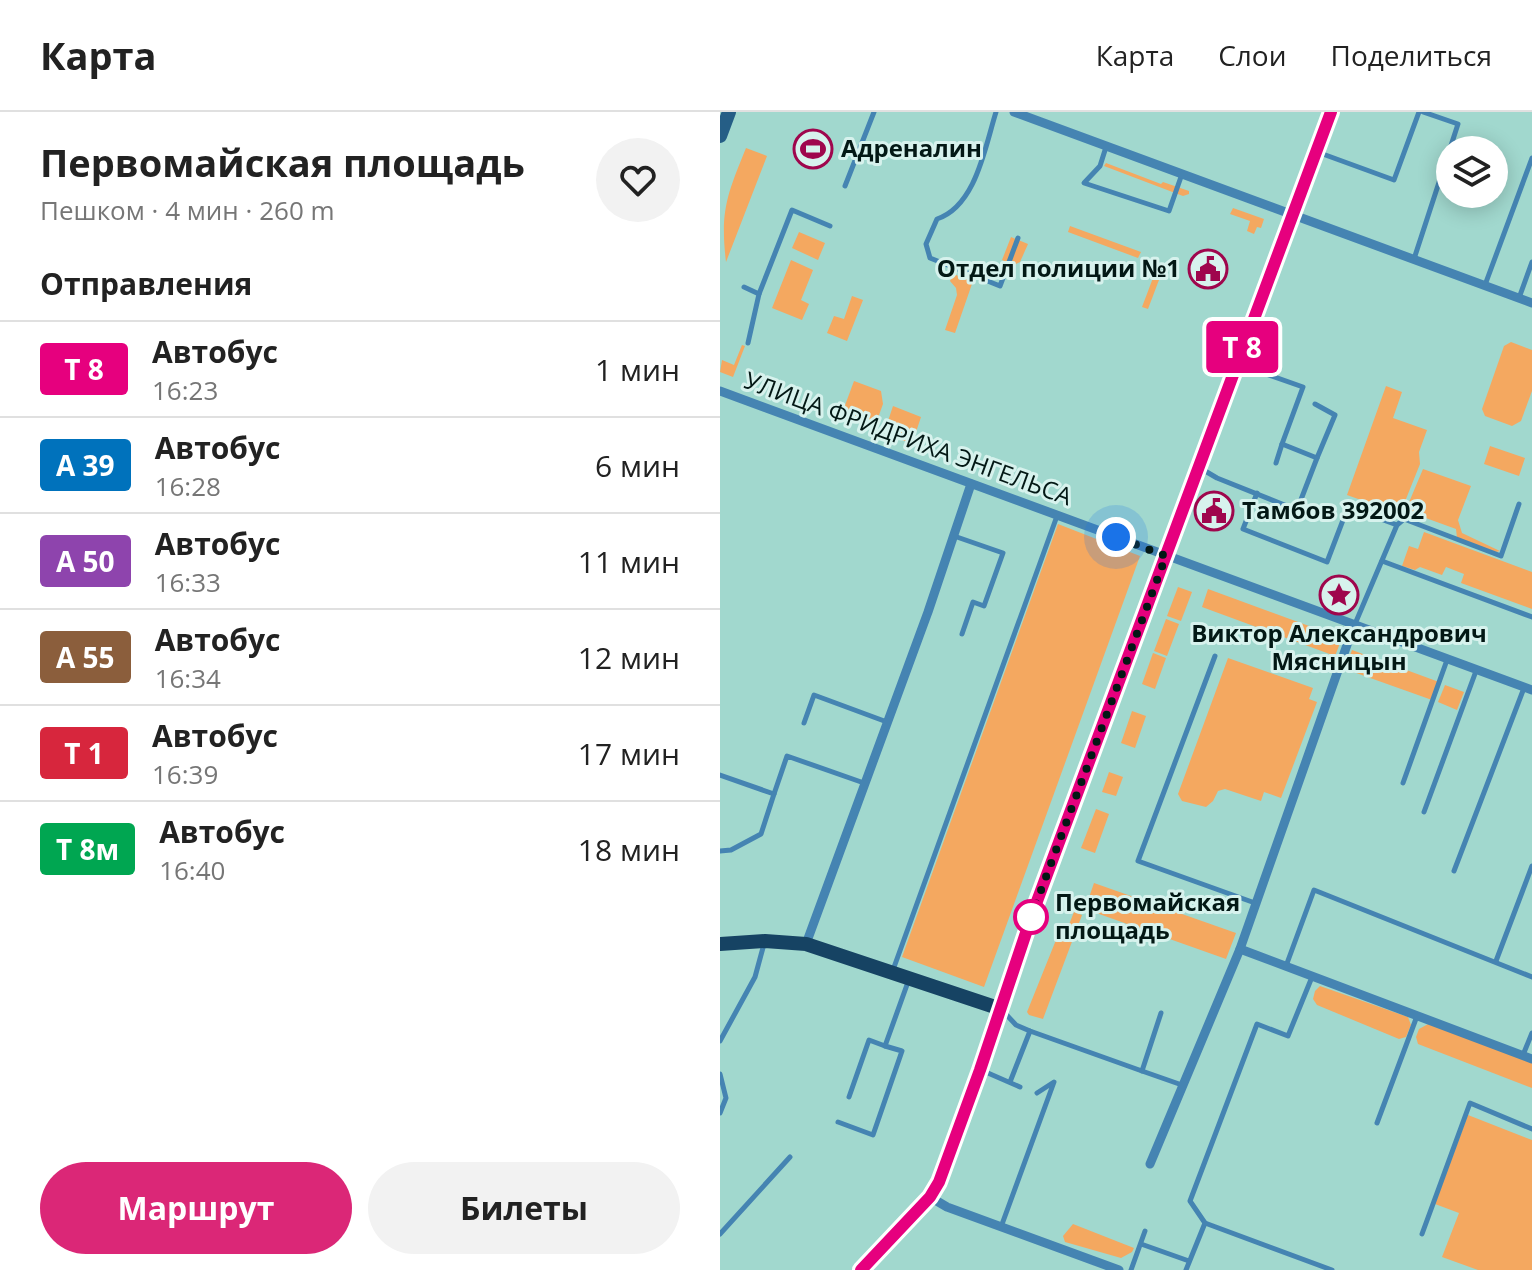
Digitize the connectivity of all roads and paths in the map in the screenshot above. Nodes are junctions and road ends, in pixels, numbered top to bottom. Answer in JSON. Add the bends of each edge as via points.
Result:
{"nodes":[{"id":1,"x":729,"y":112,"type":"edge"},
{"id":2,"x":874,"y":112,"type":"edge"},
{"id":3,"x":996,"y":112,"type":"edge"},
{"id":4,"x":1014,"y":112,"type":"edge"},
{"id":5,"x":1331,"y":112,"type":"edge"},
{"id":6,"x":1421,"y":112,"type":"edge"},
{"id":7,"x":1038,"y":116,"type":"edge"},
{"id":8,"x":720,"y":136,"type":"edge"},
{"id":9,"x":1107,"y":146,"type":"junction"},
{"id":10,"x":1316,"y":151,"type":"junction"},
{"id":11,"x":1532,"y":158,"type":"edge"},
{"id":12,"x":1182,"y":174,"type":"junction"},
{"id":13,"x":845,"y":186,"type":"dead end"},
{"id":14,"x":1292,"y":213,"type":"junction"},
{"id":15,"x":830,"y":226,"type":"dead end"},
{"id":16,"x":1018,"y":238,"type":"dead end"},
{"id":17,"x":1414,"y":259,"type":"junction"},
{"id":18,"x":1532,"y":262,"type":"edge"},
{"id":19,"x":1485,"y":286,"type":"junction"},
{"id":20,"x":744,"y":287,"type":"dead end"},
{"id":21,"x":759,"y":294,"type":"junction"},
{"id":22,"x":1519,"y":299,"type":"junction"},
{"id":23,"x":1532,"y":303,"type":"edge"},
{"id":24,"x":748,"y":343,"type":"dead end"},
{"id":25,"x":1236,"y":363,"type":"junction"},
{"id":26,"x":720,"y":391,"type":"edge"},
{"id":27,"x":1315,"y":404,"type":"dead end"},
{"id":28,"x":1282,"y":444,"type":"junction"},
{"id":29,"x":1317,"y":458,"type":"junction"},
{"id":30,"x":1276,"y":463,"type":"dead end"},
{"id":31,"x":1199,"y":468,"type":"junction"},
{"id":32,"x":971,"y":484,"type":"junction"},
{"id":33,"x":1257,"y":493,"type":"junction"},
{"id":34,"x":1519,"y":504,"type":"dead end"},
{"id":35,"x":1057,"y":516,"type":"junction"},
{"id":36,"x":1397,"y":525,"type":"junction"},
{"id":37,"x":953,"y":536,"type":"junction"},
{"id":38,"x":1166,"y":556,"type":"junction"},
{"id":39,"x":1382,"y":561,"type":"junction"},
{"id":40,"x":1532,"y":617,"type":"edge"},
{"id":41,"x":1354,"y":625,"type":"junction"},
{"id":42,"x":962,"y":634,"type":"dead end"},
{"id":43,"x":1215,"y":656,"type":"dead end"},
{"id":44,"x":1448,"y":659,"type":"junction"},
{"id":45,"x":1477,"y":670,"type":"junction"},
{"id":46,"x":1528,"y":689,"type":"edge"},
{"id":47,"x":887,"y":722,"type":"junction"},
{"id":48,"x":804,"y":723,"type":"dead end"},
{"id":49,"x":720,"y":775,"type":"edge"},
{"id":50,"x":864,"y":783,"type":"junction"},
{"id":51,"x":1403,"y":783,"type":"dead end"},
{"id":52,"x":774,"y":794,"type":"junction"},
{"id":53,"x":1424,"y":812,"type":"dead end"},
{"id":54,"x":720,"y":851,"type":"edge"},
{"id":55,"x":1532,"y":866,"type":"edge"},
{"id":56,"x":1454,"y":871,"type":"dead end"},
{"id":57,"x":1256,"y":904,"type":"junction"},
{"id":58,"x":765,"y":941,"type":"junction"},
{"id":59,"x":720,"y":944,"type":"edge"},
{"id":60,"x":806,"y":944,"type":"junction"},
{"id":61,"x":1240,"y":949,"type":"junction"},
{"id":62,"x":1496,"y":961,"type":"junction"},
{"id":63,"x":1286,"y":966,"type":"junction"},
{"id":64,"x":893,"y":971,"type":"junction"},
{"id":65,"x":1312,"y":976,"type":"junction"},
{"id":66,"x":909,"y":977,"type":"junction"},
{"id":67,"x":1532,"y":977,"type":"edge"},
{"id":68,"x":1001,"y":1009,"type":"junction"},
{"id":69,"x":1161,"y":1013,"type":"dead end"},
{"id":70,"x":1417,"y":1015,"type":"junction"},
{"id":71,"x":1030,"y":1031,"type":"junction"},
{"id":72,"x":1532,"y":1033,"type":"edge"},
{"id":73,"x":720,"y":1041,"type":"edge"},
{"id":74,"x":885,"y":1046,"type":"junction"},
{"id":75,"x":1528,"y":1057,"type":"edge"},
{"id":76,"x":980,"y":1070,"type":"junction"},
{"id":77,"x":1142,"y":1071,"type":"junction"},
{"id":78,"x":720,"y":1074,"type":"edge"},
{"id":79,"x":1010,"y":1082,"type":"junction"},
{"id":80,"x":1183,"y":1085,"type":"junction"},
{"id":81,"x":1020,"y":1087,"type":"dead end"},
{"id":82,"x":1037,"y":1093,"type":"dead end"},
{"id":83,"x":849,"y":1097,"type":"dead end"},
{"id":84,"x":720,"y":1113,"type":"edge"},
{"id":85,"x":838,"y":1122,"type":"dead end"},
{"id":86,"x":1377,"y":1123,"type":"dead end"},
{"id":87,"x":1532,"y":1129,"type":"edge"},
{"id":88,"x":790,"y":1157,"type":"dead end"},
{"id":89,"x":1150,"y":1164,"type":"dead end"},
{"id":90,"x":930,"y":1197,"type":"junction"},
{"id":91,"x":1205,"y":1223,"type":"junction"},
{"id":92,"x":1001,"y":1227,"type":"junction"},
{"id":93,"x":1145,"y":1231,"type":"dead end"},
{"id":94,"x":720,"y":1234,"type":"edge"},
{"id":95,"x":1422,"y":1234,"type":"dead end"},
{"id":96,"x":1141,"y":1244,"type":"junction"},
{"id":97,"x":1189,"y":1261,"type":"junction"},
{"id":98,"x":861,"y":1270,"type":"edge"},
{"id":99,"x":1119,"y":1270,"type":"edge"},
{"id":100,"x":1131,"y":1270,"type":"edge"},
{"id":101,"x":1186,"y":1270,"type":"edge"},
{"id":102,"x":1332,"y":1270,"type":"edge"}],
"edges":[{"from":1,"to":8,"type":"main road"},
{"from":2,"to":13,"type":"lane"},
{"from":3,"to":16,"type":"lane","via":[[969,188],[951,214],[937,219],[926,244],[930,258],[1000,286]]},
{"from":4,"to":7,"type":"street"},
{"from":5,"to":10,"type":"main road"},
{"from":6,"to":10,"type":"lane","via":[[1394,180]]},
{"from":6,"to":17,"type":"lane","via":[[1458,124]]},
{"from":7,"to":9,"type":"street"},
{"from":9,"to":12,"type":"street"},
{"from":9,"to":12,"type":"lane","via":[[1100,166],[1084,183],[1169,211]]},
{"from":10,"to":14,"type":"main road"},
{"from":11,"to":19,"type":"lane"},
{"from":12,"to":14,"type":"street"},
{"from":14,"to":17,"type":"street"},
{"from":14,"to":25,"type":"main road"},
{"from":15,"to":21,"type":"lane","via":[[792,210]]},
{"from":17,"to":19,"type":"street"},
{"from":18,"to":22,"type":"lane"},
{"from":19,"to":22,"type":"street"},
{"from":20,"to":21,"type":"lane"},
{"from":21,"to":24,"type":"lane"},
{"from":22,"to":23,"type":"street"},
{"from":25,"to":28,"type":"lane","via":[[1303,387]]},
{"from":25,"to":31,"type":"main road"},
{"from":26,"to":32,"type":"street","name":"УЛИЦА ФРИДРИХА ЭНГЕЛЬСА"},
{"from":27,"to":29,"type":"lane","via":[[1335,415]]},
{"from":28,"to":29,"type":"lane"},
{"from":28,"to":30,"type":"lane"},
{"from":29,"to":33,"type":"lane","via":[[1297,510]]},
{"from":31,"to":33,"type":"lane"},
{"from":31,"to":38,"type":"main road"},
{"from":32,"to":35,"type":"street","name":"УЛИЦА ФРИДРИХА ЭНГЕЛЬСА"},
{"from":32,"to":37,"type":"street"},
{"from":33,"to":36,"type":"lane","via":[[1243,529],[1327,562],[1348,507]]},
{"from":34,"to":36,"type":"lane","via":[[1501,556],[1404,519]]},
{"from":35,"to":38,"type":"street","name":"УЛИЦА ФРИДРИХА ЭНГЕЛЬСА"},
{"from":35,"to":64,"type":"lane"},
{"from":36,"to":39,"type":"lane"},
{"from":37,"to":42,"type":"lane","via":[[1003,553],[984,606],[973,602]]},
{"from":37,"to":47,"type":"street"},
{"from":38,"to":41,"type":"street","name":"УЛИЦА ФРИДРИХА ЭНГЕЛЬСА"},
{"from":38,"to":68,"type":"main road"},
{"from":39,"to":40,"type":"lane"},
{"from":39,"to":41,"type":"lane"},
{"from":41,"to":44,"type":"street","name":"УЛИЦА ФРИДРИХА ЭНГЕЛЬСА"},
{"from":41,"to":57,"type":"street"},
{"from":43,"to":57,"type":"lane","via":[[1138,861]]},
{"from":44,"to":45,"type":"street","name":"УЛИЦА ФРИДРИХА ЭНГЕЛЬСА"},
{"from":44,"to":51,"type":"lane"},
{"from":45,"to":46,"type":"street","name":"УЛИЦА ФРИДРИХА ЭНГЕЛЬСА"},
{"from":45,"to":53,"type":"lane"},
{"from":46,"to":56,"type":"lane"},
{"from":47,"to":48,"type":"lane","via":[[814,695]]},
{"from":47,"to":50,"type":"street"},
{"from":49,"to":52,"type":"lane"},
{"from":50,"to":52,"type":"lane","via":[[787,756]]},
{"from":50,"to":60,"type":"street"},
{"from":52,"to":54,"type":"lane","via":[[761,834]]},
{"from":55,"to":62,"type":"lane"},
{"from":57,"to":61,"type":"street"},
{"from":58,"to":59,"type":"main road"},
{"from":58,"to":60,"type":"main road"},
{"from":58,"to":73,"type":"lane","via":[[755,977]]},
{"from":60,"to":64,"type":"main road"},
{"from":61,"to":63,"type":"street"},
{"from":61,"to":80,"type":"street"},
{"from":62,"to":63,"type":"lane","via":[[1314,890]]},
{"from":62,"to":67,"type":"lane"},
{"from":63,"to":65,"type":"street"},
{"from":64,"to":66,"type":"main road"},
{"from":65,"to":70,"type":"street"},
{"from":65,"to":91,"type":"lane","via":[[1288,1036],[1257,1024],[1190,1201]]},
{"from":66,"to":68,"type":"main road"},
{"from":66,"to":74,"type":"lane"},
{"from":68,"to":71,"type":"lane"},
{"from":68,"to":76,"type":"main road"},
{"from":69,"to":77,"type":"lane"},
{"from":70,"to":75,"type":"street"},
{"from":70,"to":86,"type":"lane"},
{"from":71,"to":77,"type":"lane"},
{"from":71,"to":79,"type":"lane"},
{"from":72,"to":75,"type":"lane"},
{"from":74,"to":83,"type":"lane","via":[[869,1040]]},
{"from":74,"to":85,"type":"lane","via":[[902,1051],[873,1135]]},
{"from":76,"to":79,"type":"lane"},
{"from":76,"to":90,"type":"main road"},
{"from":77,"to":80,"type":"lane"},
{"from":78,"to":84,"type":"lane","via":[[726,1098]]},
{"from":79,"to":81,"type":"lane"},
{"from":80,"to":89,"type":"street"},
{"from":82,"to":92,"type":"lane","via":[[1054,1082]]},
{"from":87,"to":95,"type":"lane","via":[[1470,1103]]},
{"from":88,"to":94,"type":"lane"},
{"from":90,"to":92,"type":"street"},
{"from":90,"to":98,"type":"main road"},
{"from":91,"to":97,"type":"lane"},
{"from":91,"to":102,"type":"lane"},
{"from":92,"to":99,"type":"street"},
{"from":93,"to":96,"type":"lane"},
{"from":96,"to":97,"type":"lane"},
{"from":96,"to":100,"type":"lane"},
{"from":97,"to":101,"type":"lane"}]}
